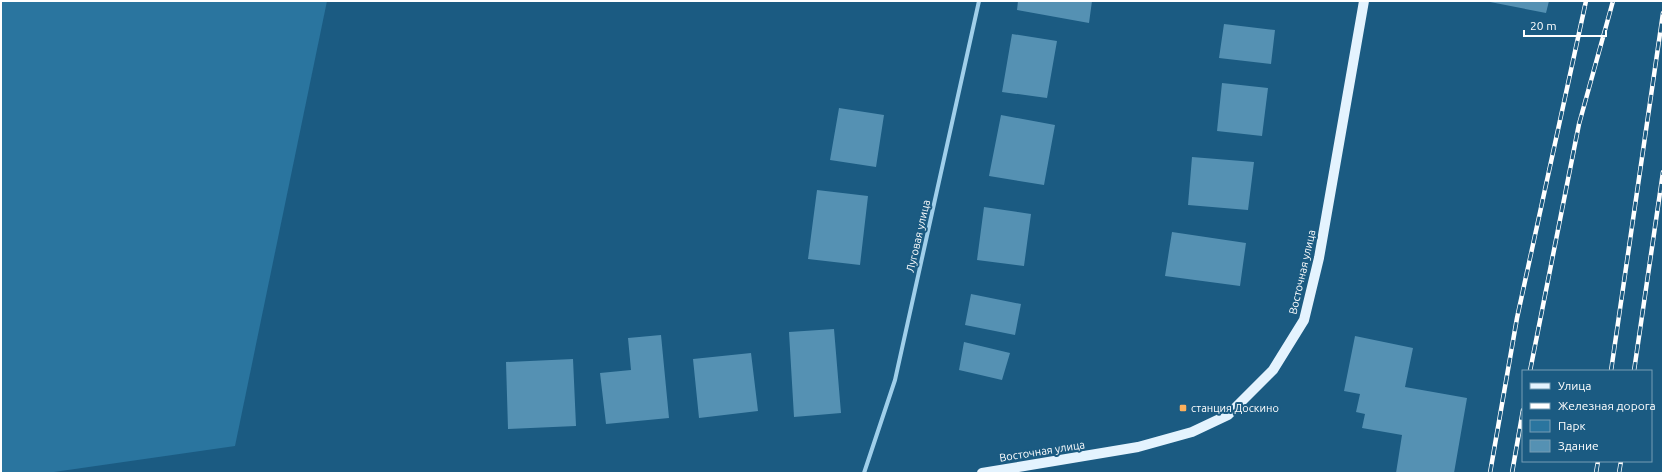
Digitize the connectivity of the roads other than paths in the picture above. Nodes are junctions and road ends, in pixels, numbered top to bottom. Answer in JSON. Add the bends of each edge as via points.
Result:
{"nodes":[{"id":1,"x":979,"y":1,"type":"edge"},
{"id":2,"x":1364,"y":1,"type":"edge"},
{"id":3,"x":864,"y":473,"type":"edge"},
{"id":4,"x":982,"y":473,"type":"edge"}],
"edges":[{"from":1,"to":3,"type":"street","name":"Луговая улица","via":[[895,380]]},
{"from":2,"to":4,"type":"main road","name":"Восточная улица","via":[[1319,258],[1304,320],[1273,370],[1228,415],[1192,432],[1138,447]]}]}
